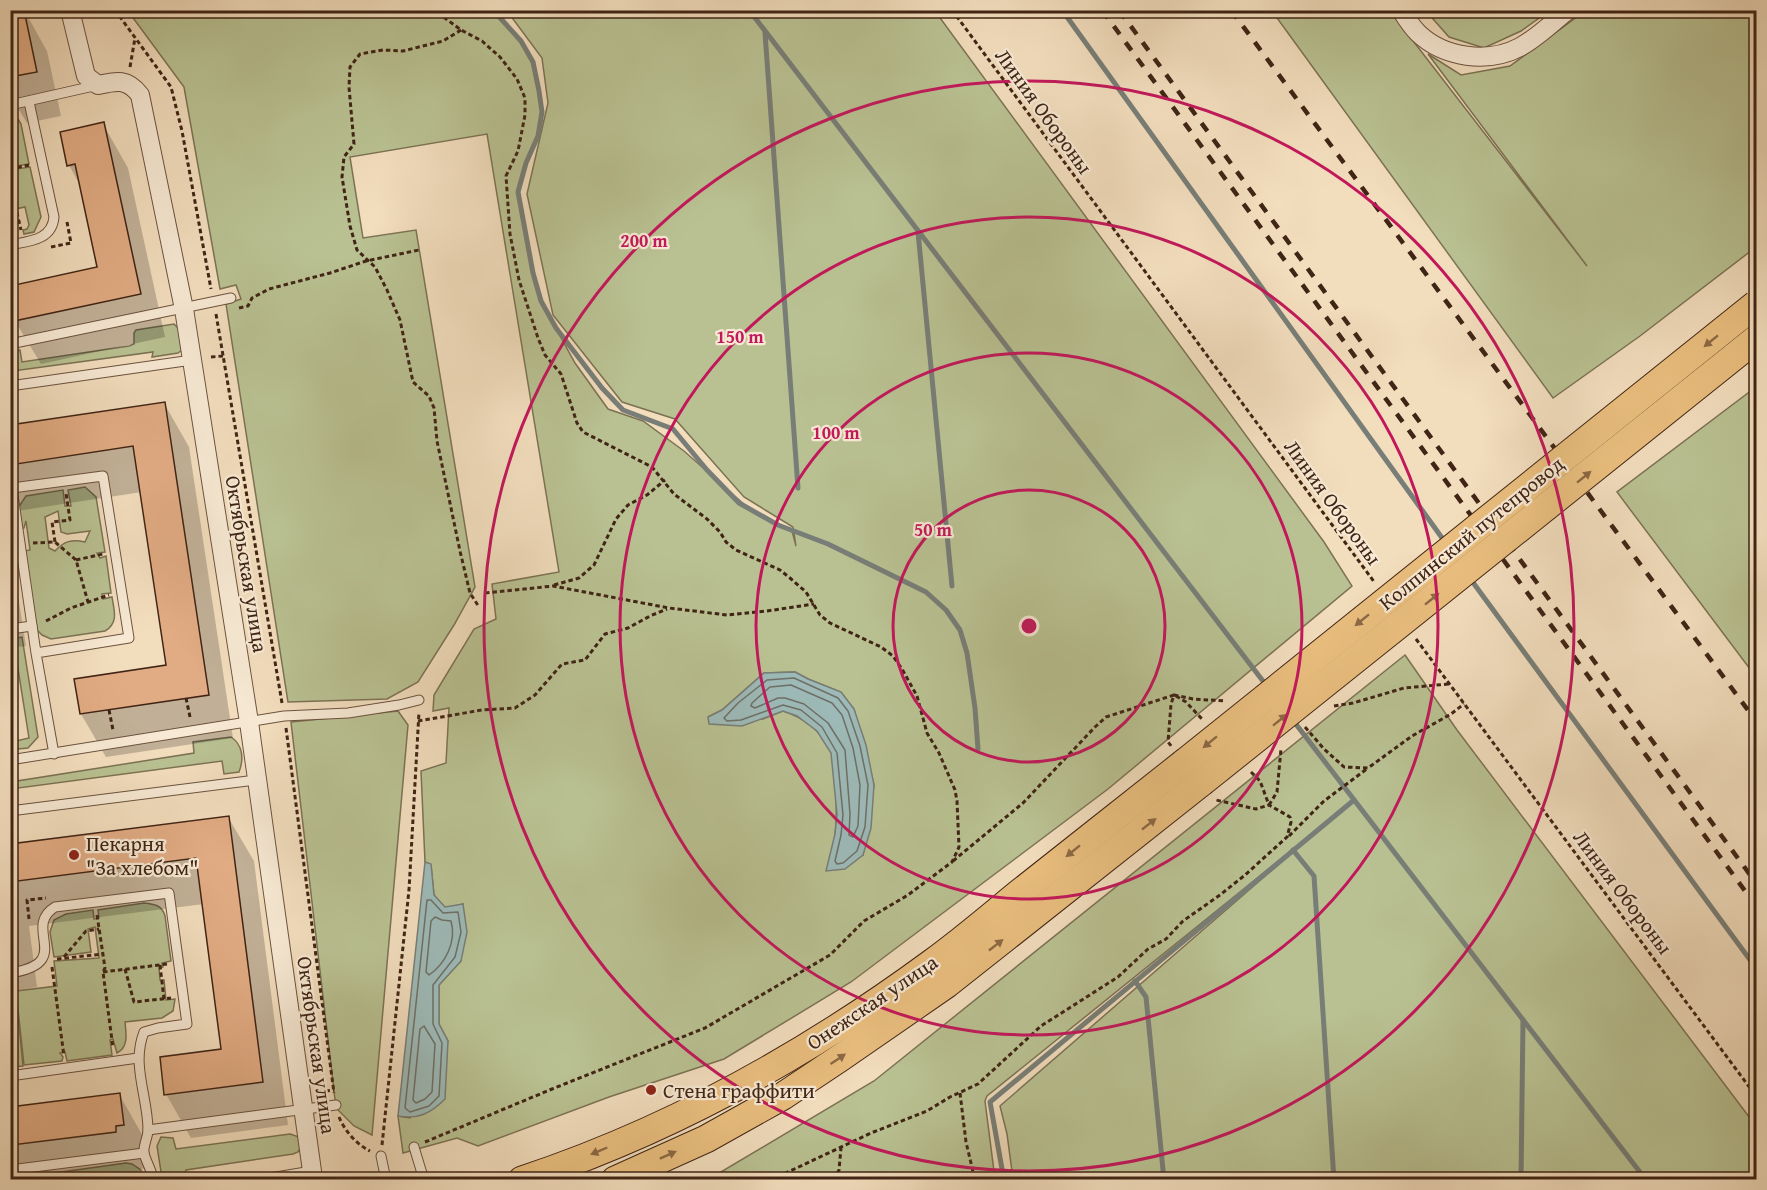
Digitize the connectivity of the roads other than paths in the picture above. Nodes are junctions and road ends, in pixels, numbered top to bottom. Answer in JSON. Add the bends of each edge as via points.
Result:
{"nodes":[{"id":1,"x":70,"y":10,"type":"edge"},
{"id":2,"x":1401,"y":10,"type":"edge"},
{"id":3,"x":1568,"y":10,"type":"edge"},
{"id":4,"x":98,"y":85,"type":"junction"},
{"id":5,"x":29,"y":102,"type":"junction"},
{"id":6,"x":10,"y":105,"type":"edge"},
{"id":7,"x":10,"y":245,"type":"edge"},
{"id":8,"x":231,"y":298,"type":"dead end"},
{"id":9,"x":1756,"y":304,"type":"edge"},
{"id":10,"x":184,"y":309,"type":"junction"},
{"id":11,"x":1756,"y":339,"type":"edge"},
{"id":12,"x":10,"y":344,"type":"edge"},
{"id":13,"x":192,"y":360,"type":"junction"},
{"id":14,"x":10,"y":386,"type":"edge"},
{"id":15,"x":32,"y":626,"type":"junction"},
{"id":16,"x":10,"y":629,"type":"edge"},
{"id":17,"x":36,"y":653,"type":"junction"},
{"id":18,"x":419,"y":700,"type":"road end"},
{"id":19,"x":249,"y":722,"type":"junction"},
{"id":20,"x":54,"y":754,"type":"junction"},
{"id":21,"x":1179,"y":755,"type":"joint"},
{"id":22,"x":10,"y":760,"type":"edge"},
{"id":23,"x":256,"y":780,"type":"junction"},
{"id":24,"x":1208,"y":791,"type":"joint"},
{"id":25,"x":10,"y":811,"type":"edge"},
{"id":26,"x":10,"y":973,"type":"edge"},
{"id":27,"x":138,"y":1058,"type":"junction"},
{"id":28,"x":10,"y":1076,"type":"edge"},
{"id":29,"x":336,"y":1106,"type":"road end"},
{"id":30,"x":303,"y":1108,"type":"junction"},
{"id":31,"x":148,"y":1130,"type":"junction"},
{"id":32,"x":414,"y":1147,"type":"road end"},
{"id":33,"x":144,"y":1153,"type":"junction"},
{"id":34,"x":381,"y":1156,"type":"road end"},
{"id":35,"x":10,"y":1170,"type":"edge"},
{"id":36,"x":312,"y":1171,"type":"joint"},
{"id":37,"x":153,"y":1179,"type":"edge"},
{"id":38,"x":258,"y":1179,"type":"edge"},
{"id":39,"x":386,"y":1179,"type":"edge"},
{"id":40,"x":424,"y":1179,"type":"edge"},
{"id":41,"x":522,"y":1179,"type":"edge"},
{"id":42,"x":615,"y":1179,"type":"edge"}],
"edges":[{"from":1,"to":4,"type":"street","via":[[86,76]]},
{"from":2,"to":3,"type":"street","via":[[1417,32],[1434,46],[1456,54],[1489,57],[1521,46]]},
{"from":4,"to":5,"type":"lane"},
{"from":4,"to":10,"type":"street","name":"Октябрьская улица","via":[[126,83],[140,94]]},
{"from":5,"to":6,"type":"lane"},
{"from":5,"to":7,"type":"lane","via":[[53,225],[39,239]]},
{"from":8,"to":10,"type":"lane"},
{"from":9,"to":21,"type":"main road","name":"Колпинский путепровод","one_way":true,"bridge":true},
{"from":10,"to":12,"type":"lane"},
{"from":10,"to":13,"type":"street","name":"Октябрьская улица"},
{"from":24,"to":11,"type":"main road","name":"Колпинский путепровод","one_way":true,"bridge":true},
{"from":13,"to":14,"type":"lane"},
{"from":13,"to":19,"type":"street","name":"Октябрьская улица"},
{"from":15,"to":16,"type":"lane"},
{"from":15,"to":17,"type":"lane"},
{"from":15,"to":17,"type":"lane","via":[[12,488],[103,476],[129,638]]},
{"from":17,"to":20,"type":"lane"},
{"from":18,"to":19,"type":"lane"},
{"from":19,"to":20,"type":"lane"},
{"from":19,"to":23,"type":"street","name":"Октябрьская улица"},
{"from":20,"to":22,"type":"lane"},
{"from":21,"to":41,"type":"main road","name":"Онежская улица","one_way":true,"via":[[933,962],[825,1035],[692,1111],[563,1166]]},
{"from":23,"to":25,"type":"lane"},
{"from":23,"to":30,"type":"street","name":"Октябрьская улица"},
{"from":42,"to":24,"type":"main road","name":"Онежская улица","one_way":true,"via":[[706,1139],[840,1058]]},
{"from":26,"to":27,"type":"lane","via":[[40,963],[45,951],[43,922],[46,913],[55,908],[169,893],[187,1024],[144,1032]]},
{"from":27,"to":28,"type":"lane"},
{"from":27,"to":31,"type":"lane"},
{"from":29,"to":30,"type":"lane"},
{"from":30,"to":31,"type":"lane"},
{"from":30,"to":36,"type":"street","name":"Октябрьская улица"},
{"from":31,"to":33,"type":"lane"},
{"from":32,"to":40,"type":"lane"},
{"from":33,"to":35,"type":"lane"},
{"from":33,"to":37,"type":"lane"},
{"from":34,"to":39,"type":"lane"},
{"from":36,"to":38,"type":"lane"}]}
